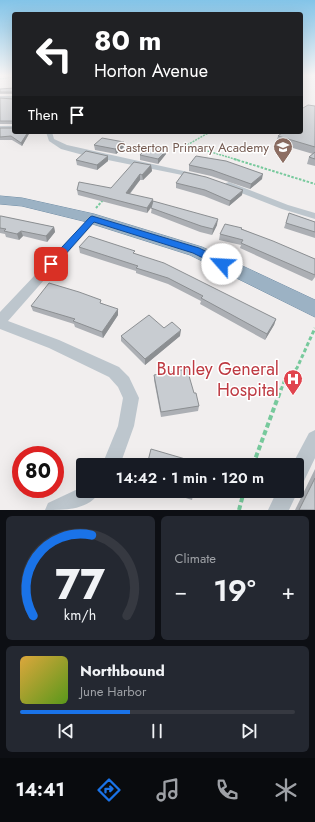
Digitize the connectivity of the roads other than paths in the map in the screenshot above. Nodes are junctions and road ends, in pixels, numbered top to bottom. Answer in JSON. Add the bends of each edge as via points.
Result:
{"nodes":[{"id":1,"x":0,"y":128,"type":"edge"},
{"id":2,"x":12,"y":128,"type":"edge"},
{"id":3,"x":50,"y":134,"type":"edge"},
{"id":4,"x":208,"y":179,"type":"edge"},
{"id":5,"x":220,"y":182,"type":"edge"},
{"id":6,"x":0,"y":200,"type":"edge"},
{"id":7,"x":315,"y":216,"type":"edge"},
{"id":8,"x":90,"y":218,"type":"junction"},
{"id":9,"x":315,"y":309,"type":"edge"},
{"id":10,"x":0,"y":322,"type":"edge"},
{"id":11,"x":315,"y":439,"type":"edge"},
{"id":12,"x":114,"y":458,"type":"edge"},
{"id":13,"x":304,"y":460,"type":"edge"},
{"id":14,"x":81,"y":498,"type":"edge"},
{"id":15,"x":284,"y":498,"type":"edge"},
{"id":16,"x":56,"y":510,"type":"edge"},
{"id":17,"x":278,"y":510,"type":"edge"}],
"edges":[{"from":1,"to":2,"type":"street"},
{"from":3,"to":4,"type":"street","via":[[51,140],[71,149]]},
{"from":5,"to":7,"type":"street"},
{"from":6,"to":8,"type":"highway","via":[[22,202]]},
{"from":8,"to":9,"type":"highway","via":[[196,250]]},
{"from":8,"to":10,"type":"street"},
{"from":10,"to":12,"type":"street","via":[[114,372],[124,382],[131,398],[126,426]]},
{"from":11,"to":13,"type":"street"},
{"from":14,"to":16,"type":"street"},
{"from":15,"to":17,"type":"street"}]}
